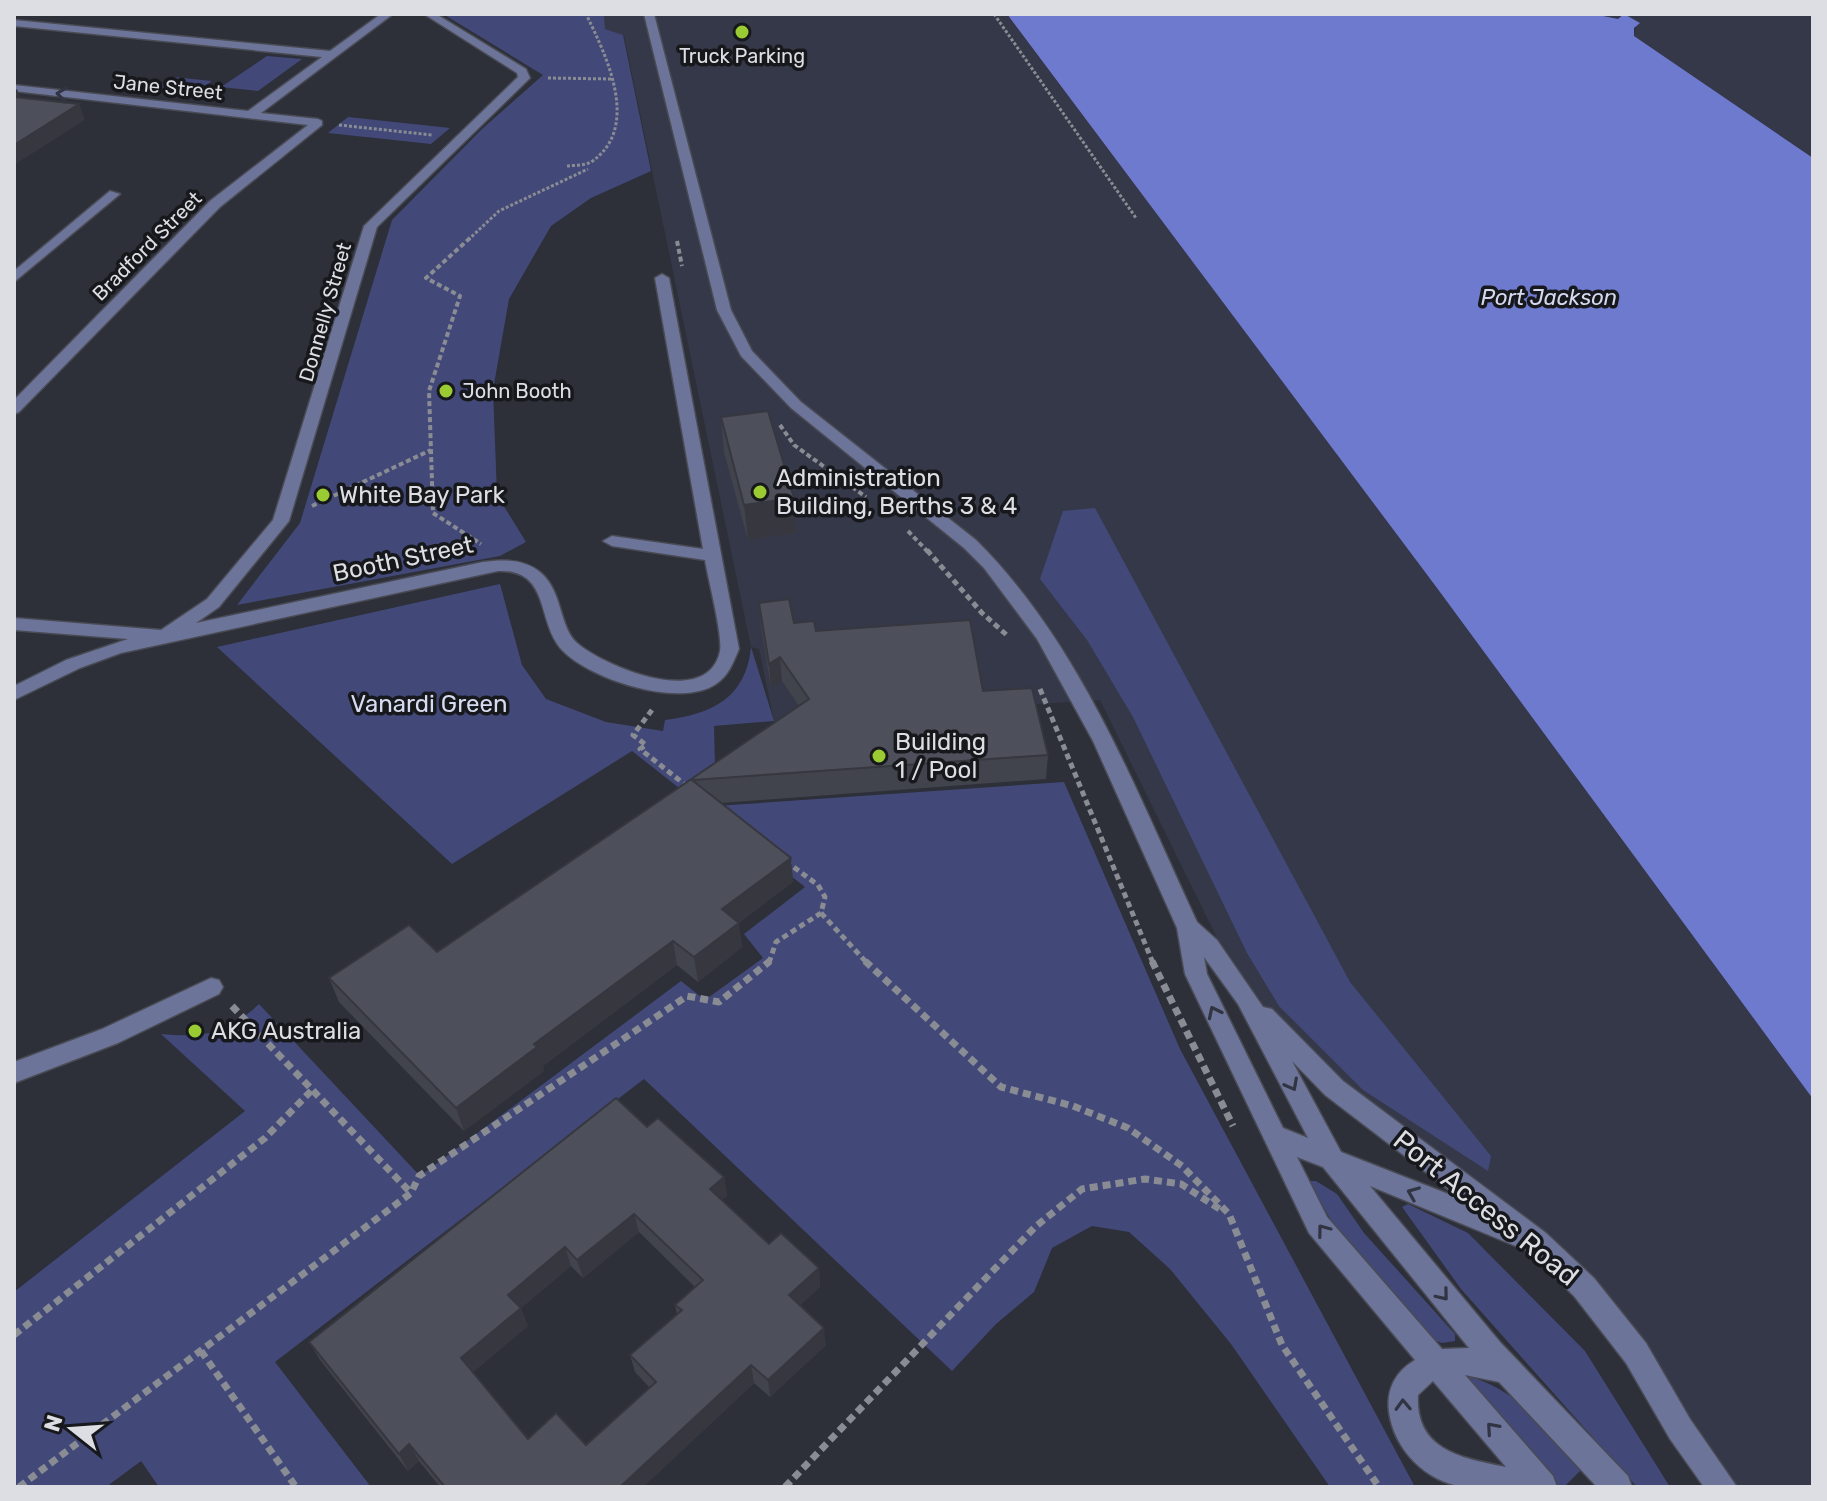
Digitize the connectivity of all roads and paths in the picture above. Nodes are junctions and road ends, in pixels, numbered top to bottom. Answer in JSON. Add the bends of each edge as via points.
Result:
{"nodes":[{"id":1,"x":27,"y":14,"type":"edge"},
{"id":2,"x":388,"y":14,"type":"edge"},
{"id":3,"x":429,"y":14,"type":"edge"},
{"id":4,"x":586,"y":14,"type":"edge"},
{"id":5,"x":649,"y":14,"type":"edge"},
{"id":6,"x":994,"y":14,"type":"edge"},
{"id":7,"x":14,"y":22,"type":"edge"},
{"id":8,"x":333,"y":55,"type":"junction"},
{"id":9,"x":524,"y":78,"type":"junction"},
{"id":10,"x":611,"y":79,"type":"junction"},
{"id":11,"x":14,"y":88,"type":"edge"},
{"id":12,"x":251,"y":115,"type":"junction"},
{"id":13,"x":318,"y":123,"type":"junction"},
{"id":14,"x":460,"y":138,"type":"junction"},
{"id":15,"x":114,"y":194,"type":"dead end"},
{"id":16,"x":1136,"y":218,"type":"dead end"},
{"id":17,"x":677,"y":239,"type":"dead end"},
{"id":18,"x":14,"y":278,"type":"edge"},
{"id":19,"x":662,"y":278,"type":"dead end"},
{"id":20,"x":685,"y":281,"type":"dead end"},
{"id":21,"x":14,"y":409,"type":"edge"},
{"id":22,"x":778,"y":423,"type":"dead end"},
{"id":23,"x":431,"y":450,"type":"junction"},
{"id":24,"x":875,"y":504,"type":"dead end"},
{"id":25,"x":281,"y":521,"type":"junction"},
{"id":26,"x":898,"y":521,"type":"dead end"},
{"id":27,"x":612,"y":541,"type":"dead end"},
{"id":28,"x":714,"y":556,"type":"junction"},
{"id":29,"x":509,"y":564,"type":"junction"},
{"id":30,"x":14,"y":624,"type":"edge"},
{"id":31,"x":165,"y":636,"type":"junction"},
{"id":32,"x":1014,"y":641,"type":"dead end"},
{"id":33,"x":1038,"y":686,"type":"dead end"},
{"id":34,"x":14,"y":694,"type":"edge"},
{"id":35,"x":633,"y":735,"type":"dead end"},
{"id":36,"x":693,"y":790,"type":"edge"},
{"id":37,"x":784,"y":859,"type":"edge"},
{"id":38,"x":821,"y":913,"type":"junction"},
{"id":39,"x":1188,"y":928,"type":"junction"},
{"id":40,"x":211,"y":987,"type":"joint"},
{"id":41,"x":1246,"y":997,"type":"junction"},
{"id":42,"x":14,"y":1073,"type":"edge"},
{"id":43,"x":313,"y":1089,"type":"junction"},
{"id":44,"x":1236,"y":1131,"type":"dead end"},
{"id":45,"x":1274,"y":1136,"type":"junction"},
{"id":46,"x":1333,"y":1161,"type":"junction"},
{"id":47,"x":411,"y":1193,"type":"junction"},
{"id":48,"x":1229,"y":1214,"type":"junction"},
{"id":49,"x":1537,"y":1242,"type":"junction"},
{"id":50,"x":14,"y":1335,"type":"edge"},
{"id":51,"x":201,"y":1351,"type":"junction"},
{"id":52,"x":1436,"y":1362,"type":"junction"},
{"id":53,"x":1509,"y":1371,"type":"junction"},
{"id":54,"x":19,"y":1487,"type":"edge"},
{"id":55,"x":296,"y":1487,"type":"edge"},
{"id":56,"x":785,"y":1487,"type":"edge"},
{"id":57,"x":1379,"y":1487,"type":"edge"},
{"id":58,"x":1525,"y":1487,"type":"edge"},
{"id":59,"x":1542,"y":1487,"type":"edge"},
{"id":60,"x":1617,"y":1487,"type":"edge"},
{"id":61,"x":1722,"y":1487,"type":"edge"}],
"edges":[{"from":1,"to":7,"type":"street"},
{"from":2,"to":8,"type":"street"},
{"from":3,"to":9,"type":"street","via":[[522,71]]},
{"from":4,"to":10,"type":"path"},
{"from":5,"to":39,"type":"street","via":[[724,310],[746,353],[796,405],[970,544],[997,573],[1045,637],[1084,706]]},
{"from":6,"to":16,"type":"path"},
{"from":7,"to":8,"type":"street"},
{"from":8,"to":12,"type":"street"},
{"from":9,"to":10,"type":"path"},
{"from":9,"to":14,"type":"street","name":"Donnelly Street"},
{"from":10,"to":23,"type":"path","via":[[619,119],[603,151],[588,165],[567,166],[588,169],[499,211],[426,278],[460,296],[429,391]]},
{"from":12,"to":11,"type":"street","name":"Jane Street","one_way":true},
{"from":12,"to":13,"type":"street","name":"Jane Street"},
{"from":13,"to":14,"type":"path"},
{"from":13,"to":21,"type":"street","name":"Bradford Street","via":[[215,204]]},
{"from":14,"to":25,"type":"street","name":"Donnelly Street","via":[[371,226]]},
{"from":15,"to":18,"type":"street"},
{"from":17,"to":20,"type":"path"},
{"from":19,"to":28,"type":"street"},
{"from":22,"to":24,"type":"path","via":[[794,445]]},
{"from":23,"to":25,"type":"path"},
{"from":23,"to":29,"type":"path","via":[[433,513]]},
{"from":25,"to":31,"type":"street","name":"Donnelly Street","via":[[213,603]]},
{"from":26,"to":32,"type":"path","via":[[944,566],[985,618]]},
{"from":27,"to":28,"type":"street"},
{"from":28,"to":29,"type":"street","name":"Booth Street","via":[[728,660],[707,681],[684,687],[632,681],[602,670],[567,645],[539,580]]},
{"from":29,"to":31,"type":"street","name":"Booth Street"},
{"from":30,"to":31,"type":"street","name":"Booth Street"},
{"from":31,"to":34,"type":"street","via":[[101,653]]},
{"from":33,"to":44,"type":"path","via":[[1097,840]]},
{"from":35,"to":36,"type":"path","via":[[646,745],[640,749]]},
{"from":37,"to":38,"type":"path","via":[[818,885],[825,897]]},
{"from":38,"to":47,"type":"path","via":[[776,942],[769,963],[719,1002],[687,996],[419,1176]]},
{"from":38,"to":48,"type":"path","via":[[874,971],[1001,1087],[1073,1106],[1128,1128],[1182,1166]]},
{"from":39,"to":41,"type":"street","via":[[1209,946]]},
{"from":45,"to":39,"type":"street","one_way":true,"via":[[1196,974]]},
{"from":40,"to":42,"type":"street","via":[[110,1036]]},
{"from":40,"to":43,"type":"path"},
{"from":41,"to":46,"type":"street","one_way":true},
{"from":41,"to":49,"type":"street","name":"Port Access Road","via":[[1334,1088]]},
{"from":43,"to":47,"type":"path"},
{"from":43,"to":50,"type":"path","via":[[265,1138]]},
{"from":45,"to":46,"type":"street"},
{"from":52,"to":45,"type":"street","one_way":true,"via":[[1318,1225]]},
{"from":49,"to":46,"type":"street","one_way":true},
{"from":46,"to":53,"type":"street","one_way":true},
{"from":47,"to":51,"type":"path"},
{"from":48,"to":56,"type":"path","via":[[1181,1184],[1145,1179],[1082,1189],[1035,1227]]},
{"from":48,"to":57,"type":"path","via":[[1282,1345]]},
{"from":49,"to":61,"type":"street","name":"Port Access Road","via":[[1613,1320]]},
{"from":51,"to":54,"type":"path"},
{"from":51,"to":55,"type":"path"},
{"from":52,"to":53,"type":"street"},
{"from":58,"to":52,"type":"street","one_way":true,"via":[[1461,1473],[1417,1445],[1404,1420],[1402,1390],[1409,1379]]},
{"from":59,"to":52,"type":"street","one_way":true},
{"from":53,"to":60,"type":"street"}]}
